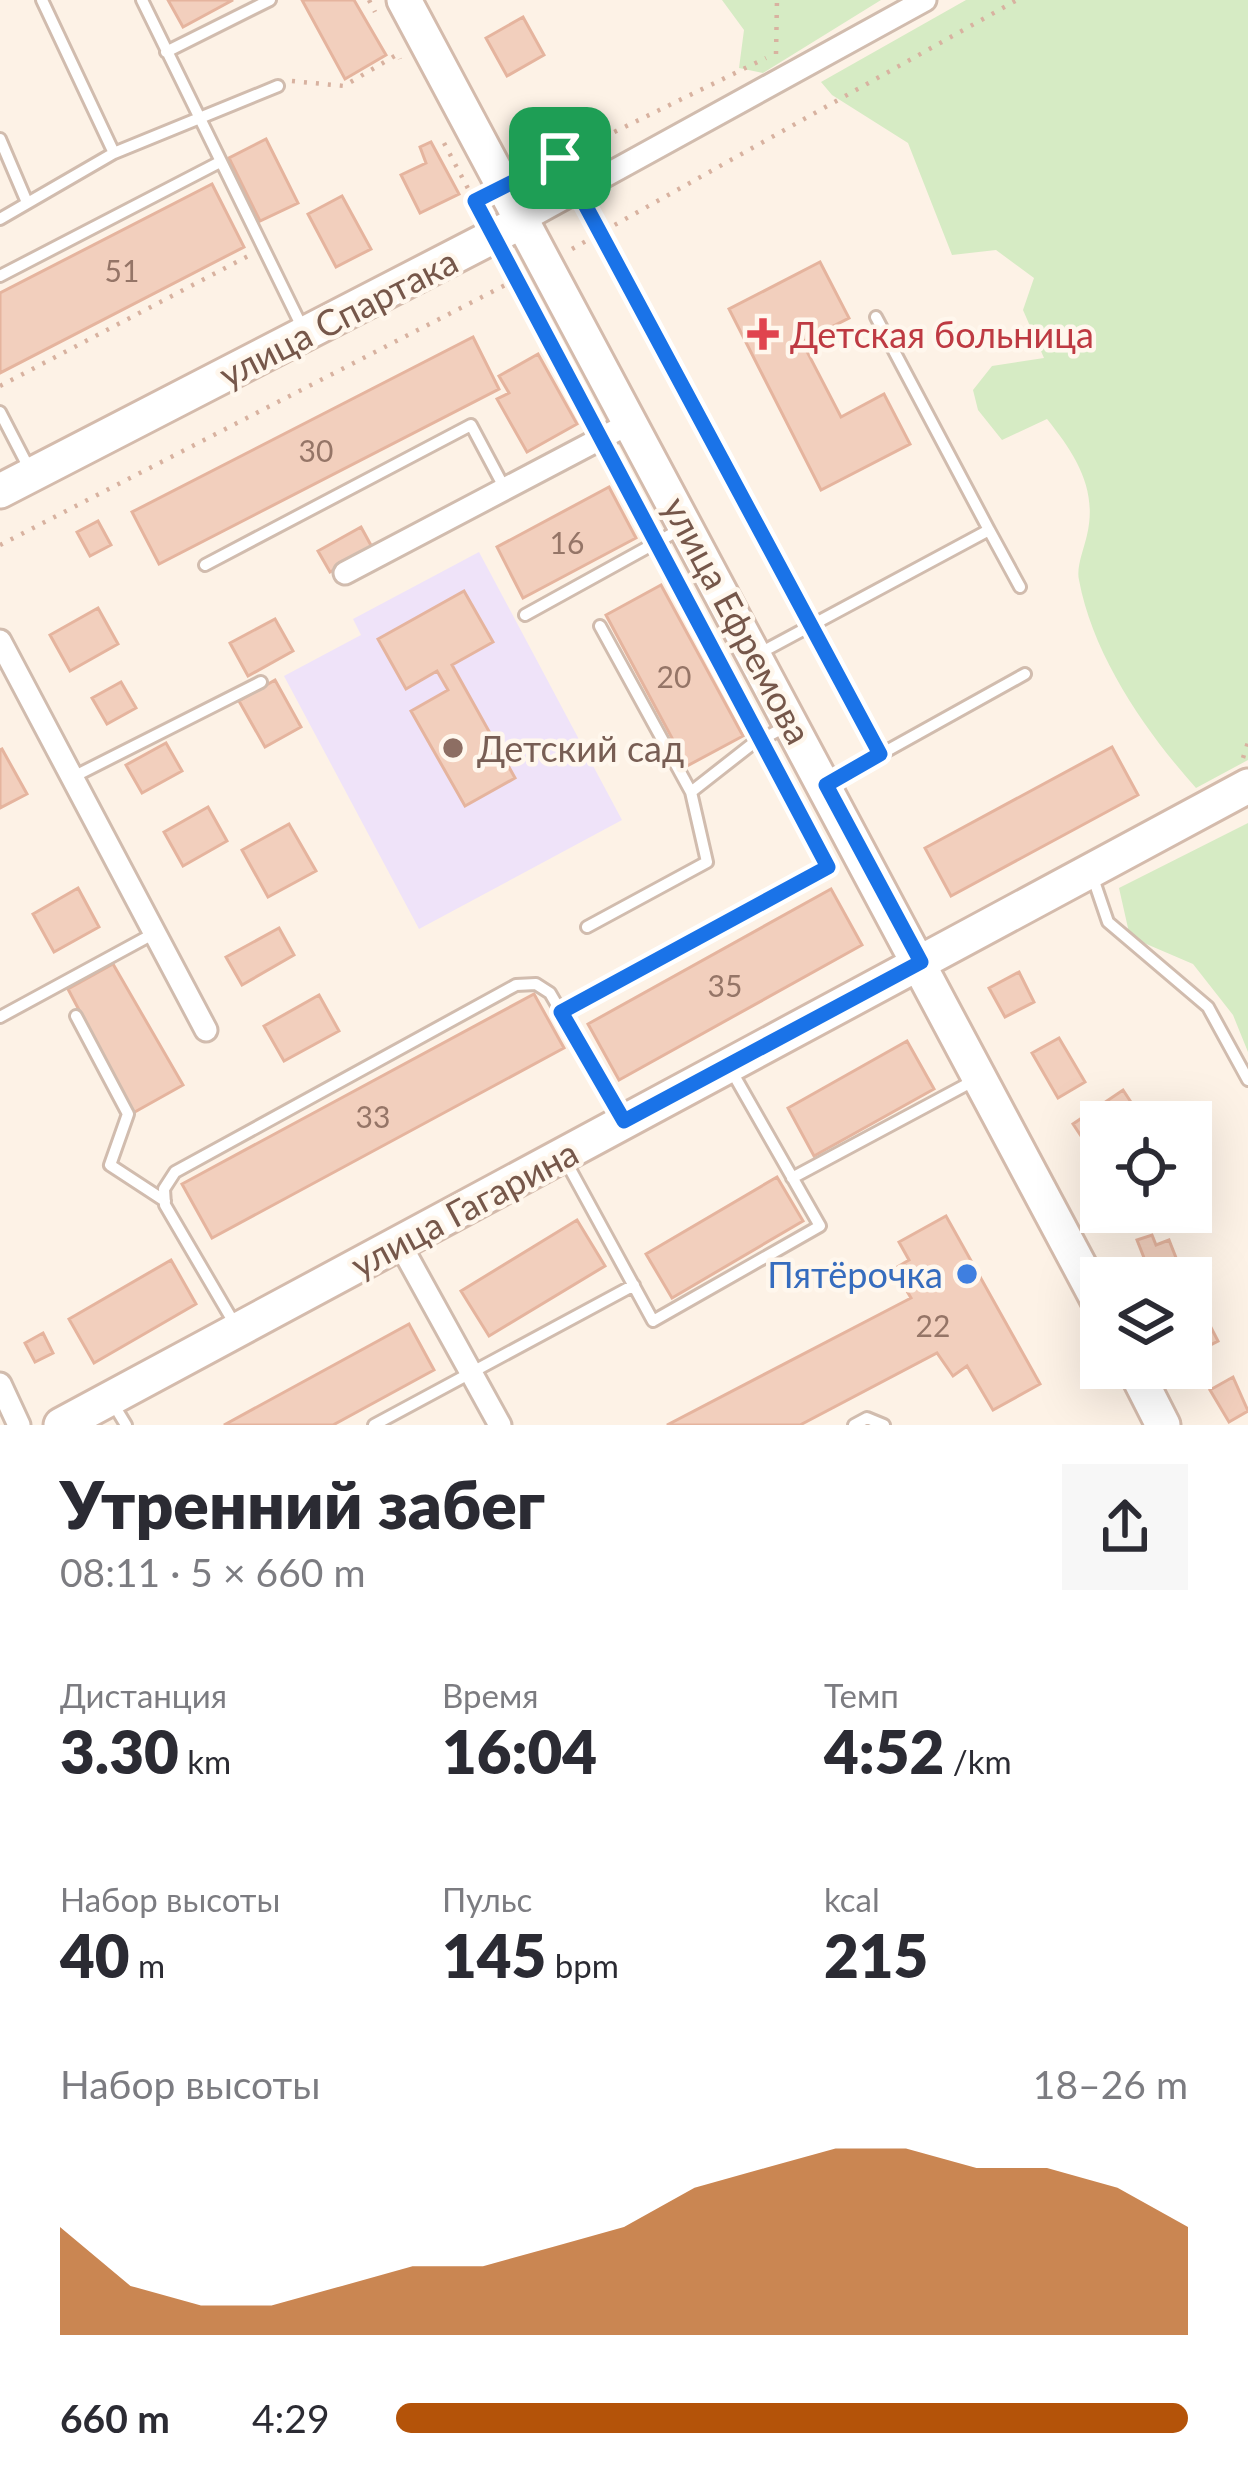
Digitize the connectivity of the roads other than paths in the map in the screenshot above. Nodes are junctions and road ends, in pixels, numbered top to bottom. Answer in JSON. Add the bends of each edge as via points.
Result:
{"nodes":[{"id":1,"x":42,"y":0,"type":"edge"},
{"id":2,"x":142,"y":0,"type":"edge"},
{"id":3,"x":270,"y":0,"type":"edge"},
{"id":4,"x":404,"y":0,"type":"edge"},
{"id":5,"x":926,"y":0,"type":"edge"},
{"id":6,"x":166,"y":52,"type":"junction"},
{"id":7,"x":278,"y":86,"type":"road end"},
{"id":8,"x":196,"y":118,"type":"junction"},
{"id":9,"x":0,"y":139,"type":"edge"},
{"id":10,"x":114,"y":153,"type":"junction"},
{"id":11,"x":218,"y":164,"type":"junction"},
{"id":12,"x":26,"y":200,"type":"junction"},
{"id":13,"x":0,"y":219,"type":"edge"},
{"id":14,"x":524,"y":221,"type":"junction"},
{"id":15,"x":0,"y":276,"type":"edge"},
{"id":16,"x":876,"y":317,"type":"dead end"},
{"id":17,"x":305,"y":334,"type":"junction"},
{"id":18,"x":0,"y":412,"type":"edge"},
{"id":19,"x":632,"y":422,"type":"junction"},
{"id":20,"x":32,"y":475,"type":"junction"},
{"id":21,"x":505,"y":489,"type":"junction"},
{"id":22,"x":0,"y":491,"type":"edge"},
{"id":23,"x":687,"y":525,"type":"junction"},
{"id":24,"x":989,"y":530,"type":"junction"},
{"id":25,"x":205,"y":565,"type":"dead end"},
{"id":26,"x":345,"y":573,"type":"dead end"},
{"id":27,"x":1020,"y":587,"type":"dead end"},
{"id":28,"x":525,"y":615,"type":"dead end"},
{"id":29,"x":600,"y":626,"type":"dead end"},
{"id":30,"x":0,"y":641,"type":"edge"},
{"id":31,"x":758,"y":655,"type":"junction"},
{"id":32,"x":1025,"y":674,"type":"dead end"},
{"id":33,"x":261,"y":682,"type":"dead end"},
{"id":34,"x":793,"y":723,"type":"junction"},
{"id":35,"x":70,"y":778,"type":"junction"},
{"id":36,"x":826,"y":785,"type":"junction"},
{"id":37,"x":1248,"y":786,"type":"edge"},
{"id":38,"x":691,"y":792,"type":"junction"},
{"id":39,"x":1090,"y":871,"type":"junction"},
{"id":40,"x":586,"y":927,"type":"dead end"},
{"id":41,"x":152,"y":935,"type":"junction"},
{"id":42,"x":921,"y":962,"type":"junction"},
{"id":43,"x":76,"y":1016,"type":"dead end"},
{"id":44,"x":0,"y":1017,"type":"edge"},
{"id":45,"x":206,"y":1030,"type":"dead end"},
{"id":46,"x":728,"y":1066,"type":"junction"},
{"id":47,"x":981,"y":1077,"type":"junction"},
{"id":48,"x":1248,"y":1079,"type":"edge"},
{"id":49,"x":624,"y":1121,"type":"junction"},
{"id":50,"x":562,"y":1155,"type":"junction"},
{"id":51,"x":793,"y":1178,"type":"junction"},
{"id":52,"x":165,"y":1201,"type":"junction"},
{"id":53,"x":400,"y":1244,"type":"junction"},
{"id":54,"x":1080,"y":1266,"type":"edge"},
{"id":55,"x":634,"y":1285,"type":"junction"},
{"id":56,"x":238,"y":1330,"type":"junction"},
{"id":57,"x":471,"y":1373,"type":"junction"},
{"id":58,"x":0,"y":1384,"type":"edge"},
{"id":59,"x":1145,"y":1389,"type":"edge"},
{"id":60,"x":118,"y":1412,"type":"edge"},
{"id":61,"x":19,"y":1425,"type":"edge"},
{"id":62,"x":61,"y":1425,"type":"edge"},
{"id":63,"x":374,"y":1425,"type":"edge"},
{"id":64,"x":500,"y":1425,"type":"edge"},
{"id":65,"x":854,"y":1425,"type":"edge"},
{"id":66,"x":884,"y":1425,"type":"edge"},
{"id":67,"x":1163,"y":1425,"type":"edge"}],
"edges":[{"from":1,"to":10,"type":"lane"},
{"from":2,"to":6,"type":"lane"},
{"from":3,"to":6,"type":"lane"},
{"from":4,"to":14,"type":"street","name":"улица Ефремова","via":[[490,194]]},
{"from":5,"to":14,"type":"street","name":"улица Спартака"},
{"from":6,"to":8,"type":"lane"},
{"from":7,"to":8,"type":"lane"},
{"from":8,"to":10,"type":"lane"},
{"from":8,"to":11,"type":"lane"},
{"from":9,"to":12,"type":"lane"},
{"from":10,"to":12,"type":"lane"},
{"from":11,"to":15,"type":"lane"},
{"from":11,"to":17,"type":"lane"},
{"from":12,"to":13,"type":"lane"},
{"from":14,"to":17,"type":"street","name":"улица Спартака"},
{"from":14,"to":19,"type":"street","name":"улица Ефремова"},
{"from":16,"to":24,"type":"lane"},
{"from":17,"to":20,"type":"street","name":"улица Спартака"},
{"from":18,"to":20,"type":"lane"},
{"from":19,"to":21,"type":"street"},
{"from":19,"to":23,"type":"street","name":"улица Ефремова"},
{"from":20,"to":22,"type":"street","name":"улица Спартака"},
{"from":21,"to":25,"type":"lane","via":[[471,425]]},
{"from":21,"to":26,"type":"street"},
{"from":23,"to":28,"type":"lane"},
{"from":23,"to":31,"type":"street","name":"улица Ефремова"},
{"from":24,"to":27,"type":"lane"},
{"from":24,"to":31,"type":"lane"},
{"from":29,"to":38,"type":"lane"},
{"from":30,"to":35,"type":"street"},
{"from":31,"to":34,"type":"street","name":"улица Ефремова"},
{"from":32,"to":36,"type":"lane"},
{"from":33,"to":35,"type":"lane"},
{"from":34,"to":36,"type":"street","name":"улица Ефремова"},
{"from":34,"to":38,"type":"lane"},
{"from":35,"to":41,"type":"street"},
{"from":36,"to":42,"type":"street","name":"улица Ефремова"},
{"from":37,"to":39,"type":"street","name":"улица Гагарина"},
{"from":38,"to":40,"type":"lane","via":[[707,862]]},
{"from":39,"to":42,"type":"street","name":"улица Гагарина"},
{"from":39,"to":48,"type":"lane","via":[[1108,922],[1208,1007]]},
{"from":41,"to":44,"type":"lane"},
{"from":41,"to":45,"type":"street"},
{"from":42,"to":46,"type":"street","name":"улица Гагарина"},
{"from":42,"to":47,"type":"street","name":"улица Ефремова"},
{"from":43,"to":52,"type":"lane","via":[[128,1114],[110,1165]]},
{"from":46,"to":49,"type":"street","name":"улица Гагарина"},
{"from":46,"to":51,"type":"lane"},
{"from":47,"to":51,"type":"lane"},
{"from":47,"to":54,"type":"street","name":"улица Ефремова"},
{"from":49,"to":50,"type":"street","name":"улица Гагарина"},
{"from":49,"to":52,"type":"lane","via":[[550,993],[536,983],[516,985],[176,1172]]},
{"from":50,"to":53,"type":"street","name":"улица Гагарина"},
{"from":50,"to":55,"type":"lane"},
{"from":51,"to":55,"type":"lane","via":[[820,1226],[653,1321]]},
{"from":52,"to":56,"type":"lane"},
{"from":53,"to":56,"type":"street","name":"улица Гагарина"},
{"from":53,"to":57,"type":"street"},
{"from":55,"to":57,"type":"lane"},
{"from":56,"to":60,"type":"street","name":"улица Гагарина"},
{"from":57,"to":63,"type":"lane"},
{"from":57,"to":64,"type":"street"},
{"from":58,"to":61,"type":"street"},
{"from":59,"to":67,"type":"street"},
{"from":60,"to":62,"type":"street","name":"улица Гагарина"},
{"from":65,"to":66,"type":"lane","via":[[867,1418]]}]}
